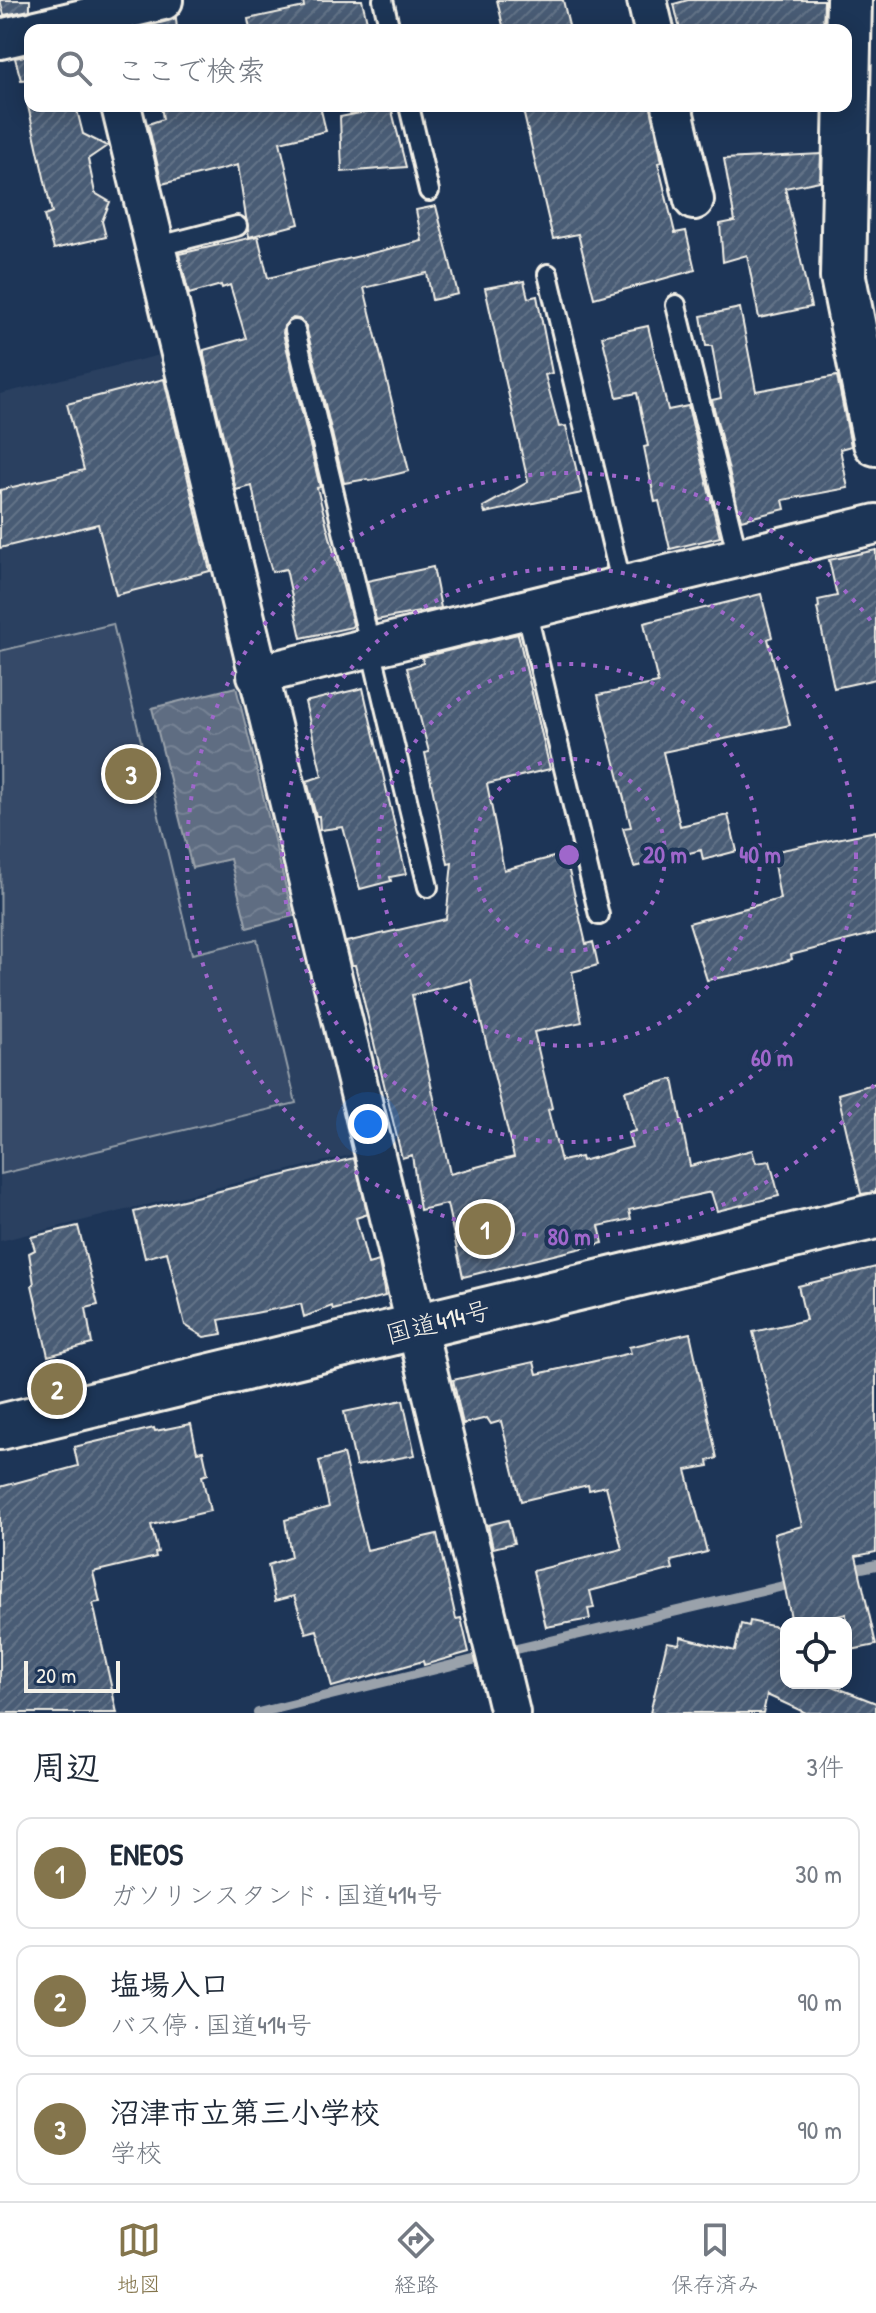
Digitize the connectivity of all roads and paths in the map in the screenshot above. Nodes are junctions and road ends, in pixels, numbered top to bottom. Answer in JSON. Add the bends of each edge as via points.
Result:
{"nodes":[{"id":1,"x":163,"y":0,"type":"edge"},
{"id":2,"x":383,"y":0,"type":"edge"},
{"id":3,"x":647,"y":0,"type":"edge"},
{"id":4,"x":849,"y":0,"type":"edge"},
{"id":5,"x":99,"y":15,"type":"edge"},
{"id":6,"x":62,"y":24,"type":"edge"},
{"id":7,"x":389,"y":24,"type":"edge"},
{"id":8,"x":653,"y":24,"type":"edge"},
{"id":9,"x":848,"y":24,"type":"edge"},
{"id":10,"x":24,"y":33,"type":"edge"},
{"id":11,"x":0,"y":39,"type":"edge"},
{"id":12,"x":122,"y":112,"type":"edge"},
{"id":13,"x":410,"y":112,"type":"edge"},
{"id":14,"x":673,"y":112,"type":"edge"},
{"id":15,"x":847,"y":112,"type":"edge"},
{"id":16,"x":429,"y":191,"type":"dead end"},
{"id":17,"x":694,"y":200,"type":"dead end"},
{"id":18,"x":237,"y":226,"type":"dead end"},
{"id":19,"x":155,"y":247,"type":"junction"},
{"id":20,"x":548,"y":274,"type":"dead end"},
{"id":21,"x":676,"y":305,"type":"dead end"},
{"id":22,"x":295,"y":330,"type":"dead end"},
{"id":23,"x":876,"y":443,"type":"edge"},
{"id":24,"x":876,"y":524,"type":"edge"},
{"id":25,"x":738,"y":557,"type":"junction"},
{"id":26,"x":622,"y":586,"type":"junction"},
{"id":27,"x":526,"y":609,"type":"junction"},
{"id":28,"x":370,"y":647,"type":"junction"},
{"id":29,"x":257,"y":675,"type":"junction"},
{"id":30,"x":428,"y":887,"type":"dead end"},
{"id":31,"x":599,"y":915,"type":"dead end"},
{"id":32,"x":876,"y":1216,"type":"edge"},
{"id":33,"x":419,"y":1327,"type":"junction"},
{"id":34,"x":0,"y":1427,"type":"edge"},
{"id":35,"x":510,"y":1713,"type":"edge"}],
"edges":[{"from":1,"to":5,"type":"street"},
{"from":2,"to":7,"type":"lane"},
{"from":3,"to":8,"type":"street"},
{"from":4,"to":9,"type":"main road"},
{"from":5,"to":6,"type":"street"},
{"from":10,"to":11,"type":"street"},
{"from":12,"to":19,"type":"street"},
{"from":13,"to":16,"type":"lane"},
{"from":14,"to":17,"type":"street"},
{"from":15,"to":23,"type":"main road","via":[[843,277]]},
{"from":18,"to":19,"type":"lane"},
{"from":19,"to":29,"type":"street"},
{"from":20,"to":26,"type":"lane"},
{"from":21,"to":25,"type":"lane"},
{"from":22,"to":28,"type":"lane"},
{"from":24,"to":25,"type":"street"},
{"from":25,"to":26,"type":"street"},
{"from":26,"to":27,"type":"street"},
{"from":27,"to":28,"type":"street"},
{"from":27,"to":31,"type":"lane"},
{"from":28,"to":29,"type":"street"},
{"from":28,"to":30,"type":"lane"},
{"from":29,"to":33,"type":"street"},
{"from":32,"to":33,"type":"main road","name":"国道414号"},
{"from":33,"to":34,"type":"main road","name":"国道414号"},
{"from":33,"to":35,"type":"street"}]}
